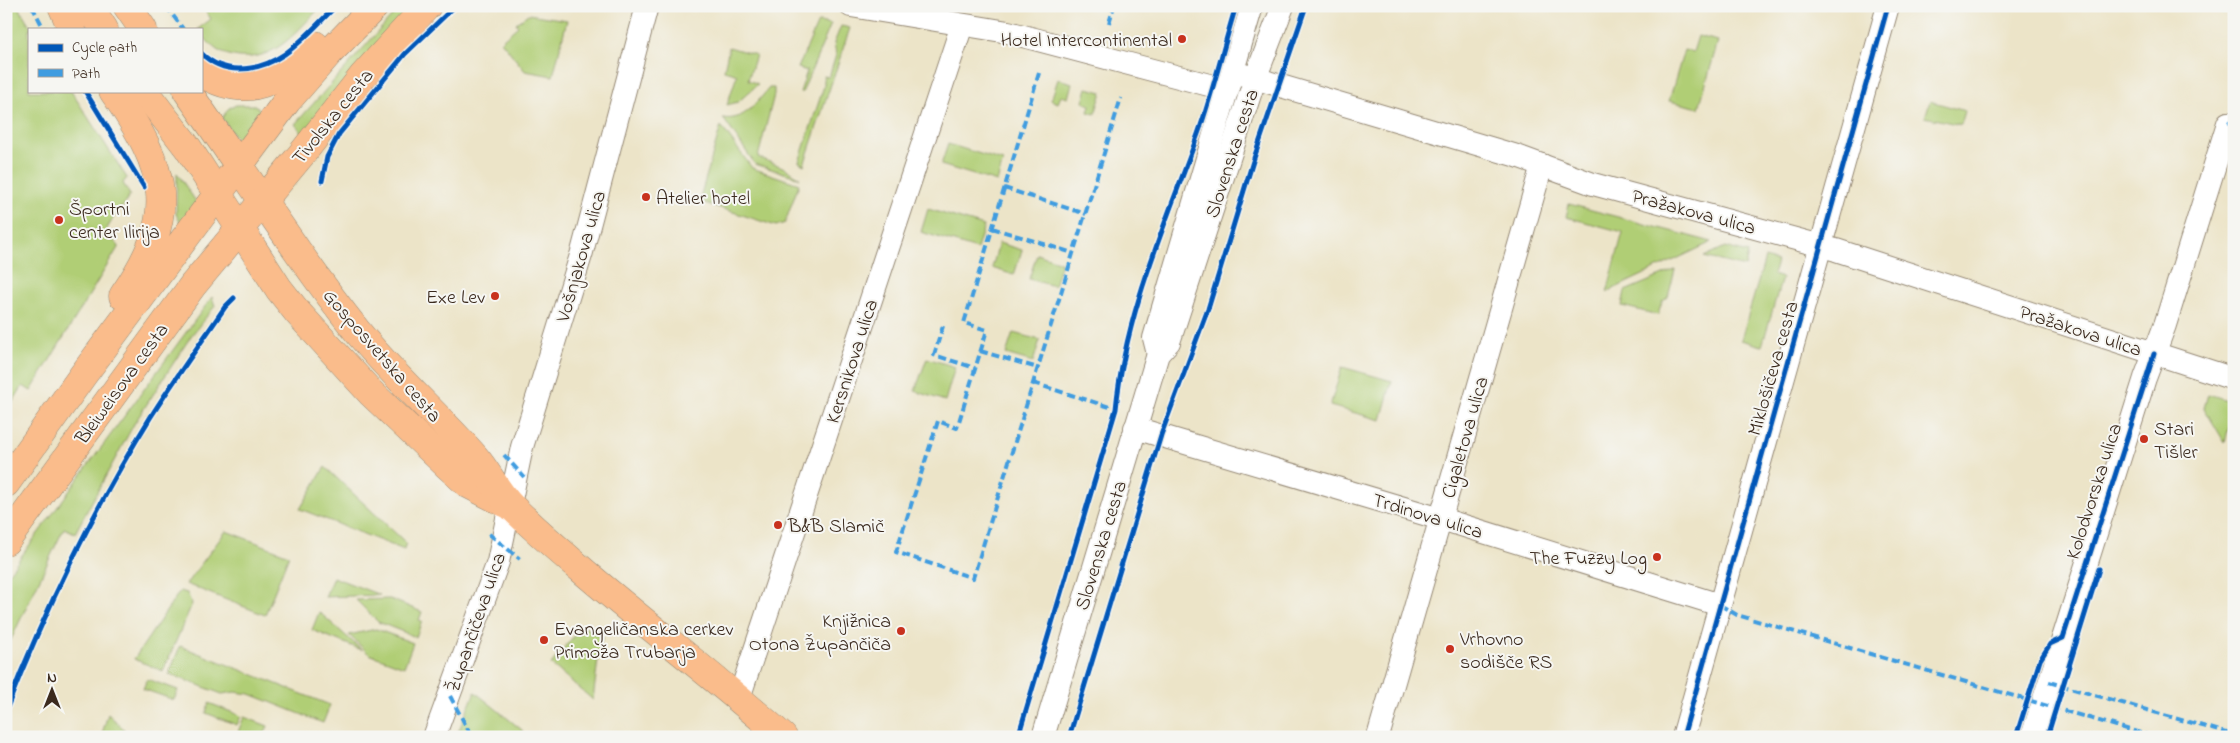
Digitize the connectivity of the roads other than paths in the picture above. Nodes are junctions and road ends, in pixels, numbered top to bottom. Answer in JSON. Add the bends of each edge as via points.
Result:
{"nodes":[{"id":1,"x":62,"y":6,"type":"edge"},
{"id":2,"x":89,"y":6,"type":"edge"},
{"id":3,"x":127,"y":6,"type":"edge"},
{"id":4,"x":375,"y":6,"type":"edge"},
{"id":5,"x":427,"y":6,"type":"edge"},
{"id":6,"x":647,"y":6,"type":"edge"},
{"id":7,"x":850,"y":6,"type":"edge"},
{"id":8,"x":1252,"y":6,"type":"edge"},
{"id":9,"x":1283,"y":6,"type":"edge"},
{"id":10,"x":1888,"y":6,"type":"edge"},
{"id":11,"x":962,"y":24,"type":"junction"},
{"id":12,"x":356,"y":26,"type":"junction"},
{"id":13,"x":72,"y":28,"type":"edge"},
{"id":14,"x":103,"y":28,"type":"edge"},
{"id":15,"x":142,"y":28,"type":"edge"},
{"id":16,"x":202,"y":74,"type":"edge"},
{"id":17,"x":1255,"y":79,"type":"junction"},
{"id":18,"x":1230,"y":81,"type":"junction"},
{"id":19,"x":114,"y":92,"type":"edge"},
{"id":20,"x":145,"y":92,"type":"edge"},
{"id":21,"x":188,"y":92,"type":"edge"},
{"id":22,"x":2228,"y":122,"type":"dead end"},
{"id":23,"x":1542,"y":165,"type":"junction"},
{"id":24,"x":239,"y":166,"type":"junction"},
{"id":25,"x":218,"y":195,"type":"junction"},
{"id":26,"x":263,"y":200,"type":"junction"},
{"id":27,"x":240,"y":229,"type":"junction"},
{"id":28,"x":1822,"y":246,"type":"junction"},
{"id":29,"x":1158,"y":354,"type":"junction"},
{"id":30,"x":2154,"y":354,"type":"junction"},
{"id":31,"x":83,"y":376,"type":"junction"},
{"id":32,"x":2234,"y":380,"type":"edge"},
{"id":33,"x":1135,"y":428,"type":"junction"},
{"id":34,"x":6,"y":483,"type":"edge"},
{"id":35,"x":510,"y":505,"type":"junction"},
{"id":36,"x":1441,"y":519,"type":"junction"},
{"id":37,"x":6,"y":541,"type":"edge"},
{"id":38,"x":1720,"y":605,"type":"junction"},
{"id":39,"x":739,"y":698,"type":"junction"},
{"id":40,"x":434,"y":737,"type":"edge"},
{"id":41,"x":784,"y":737,"type":"edge"},
{"id":42,"x":1042,"y":737,"type":"edge"},
{"id":43,"x":1378,"y":737,"type":"edge"},
{"id":44,"x":1683,"y":737,"type":"edge"},
{"id":45,"x":2032,"y":737,"type":"edge"}],
"edges":[{"from":1,"to":13,"type":"main road"},
{"from":2,"to":14,"type":"main road"},
{"from":3,"to":15,"type":"main road"},
{"from":4,"to":12,"type":"main road","name":"Tivolska cesta"},
{"from":5,"to":26,"type":"main road","name":"Tivolska cesta","via":[[363,76]]},
{"from":6,"to":35,"type":"street","name":"Vošnjakova ulica","via":[[585,243],[522,447]]},
{"from":7,"to":11,"type":"street","name":"Pražakova ulica"},
{"from":8,"to":18,"type":"street","name":"Slovenska cesta"},
{"from":9,"to":17,"type":"street","name":"Slovenska cesta"},
{"from":10,"to":28,"type":"street","name":"Miklošičeva cesta"},
{"from":11,"to":18,"type":"street","name":"Pražakova ulica","via":[[1008,32],[1150,68]]},
{"from":11,"to":39,"type":"street","name":"Kersnikova ulica"},
{"from":12,"to":16,"type":"main road","via":[[322,38],[297,63],[268,82],[238,87],[222,84]]},
{"from":12,"to":24,"type":"main road","name":"Tivolska cesta","via":[[287,101]]},
{"from":17,"to":18,"type":"street","name":"Pražakova ulica"},
{"from":17,"to":23,"type":"street","name":"Pražakova ulica"},
{"from":17,"to":29,"type":"street","name":"Slovenska cesta","via":[[1169,342]]},
{"from":18,"to":29,"type":"street","name":"Slovenska cesta","via":[[1154,338]]},
{"from":19,"to":31,"type":"main road","via":[[152,158],[158,176],[161,211],[151,247],[92,349]]},
{"from":20,"to":25,"type":"main road","name":"Gosposvetska cesta","via":[[188,148]]},
{"from":21,"to":24,"type":"main road","name":"Gosposvetska cesta"},
{"from":22,"to":30,"type":"street","name":"Kolodvorska ulica"},
{"from":23,"to":28,"type":"street","name":"Pražakova ulica","via":[[1593,184]]},
{"from":23,"to":36,"type":"street","name":"Cigaletova ulica"},
{"from":24,"to":25,"type":"main road","name":"Tivolska cesta"},
{"from":24,"to":26,"type":"main road","name":"Gosposvetska cesta"},
{"from":25,"to":27,"type":"main road","name":"Gosposvetska cesta"},
{"from":25,"to":31,"type":"main road","name":"Bleiweisova cesta"},
{"from":26,"to":27,"type":"main road","name":"Tivolska cesta"},
{"from":26,"to":35,"type":"main road","name":"Gosposvetska cesta","via":[[356,329],[476,458]]},
{"from":27,"to":35,"type":"main road","name":"Gosposvetska cesta","via":[[298,313],[371,393],[468,484]]},
{"from":27,"to":37,"type":"main road","name":"Bleiweisova cesta","via":[[193,285]]},
{"from":28,"to":30,"type":"street","name":"Pražakova ulica"},
{"from":28,"to":38,"type":"street","name":"Miklošičeva cesta"},
{"from":29,"to":33,"type":"street","name":"Slovenska cesta"},
{"from":30,"to":32,"type":"street","name":"Pražakova ulica"},
{"from":30,"to":45,"type":"street","name":"Kolodvorska ulica"},
{"from":31,"to":34,"type":"main road","name":"Bleiweisova cesta"},
{"from":33,"to":36,"type":"street","name":"Trdinova ulica"},
{"from":33,"to":42,"type":"street","name":"Slovenska cesta"},
{"from":35,"to":39,"type":"main road","name":"Gosposvetska cesta","via":[[628,608]]},
{"from":35,"to":40,"type":"street","name":"Župančičeva ulica","via":[[492,581]]},
{"from":36,"to":38,"type":"street","name":"Trdinova ulica"},
{"from":36,"to":43,"type":"street","name":"Cigaletova ulica"},
{"from":38,"to":44,"type":"street","name":"Miklošičeva cesta"},
{"from":39,"to":41,"type":"main road","name":"Gosposvetska cesta"}]}
